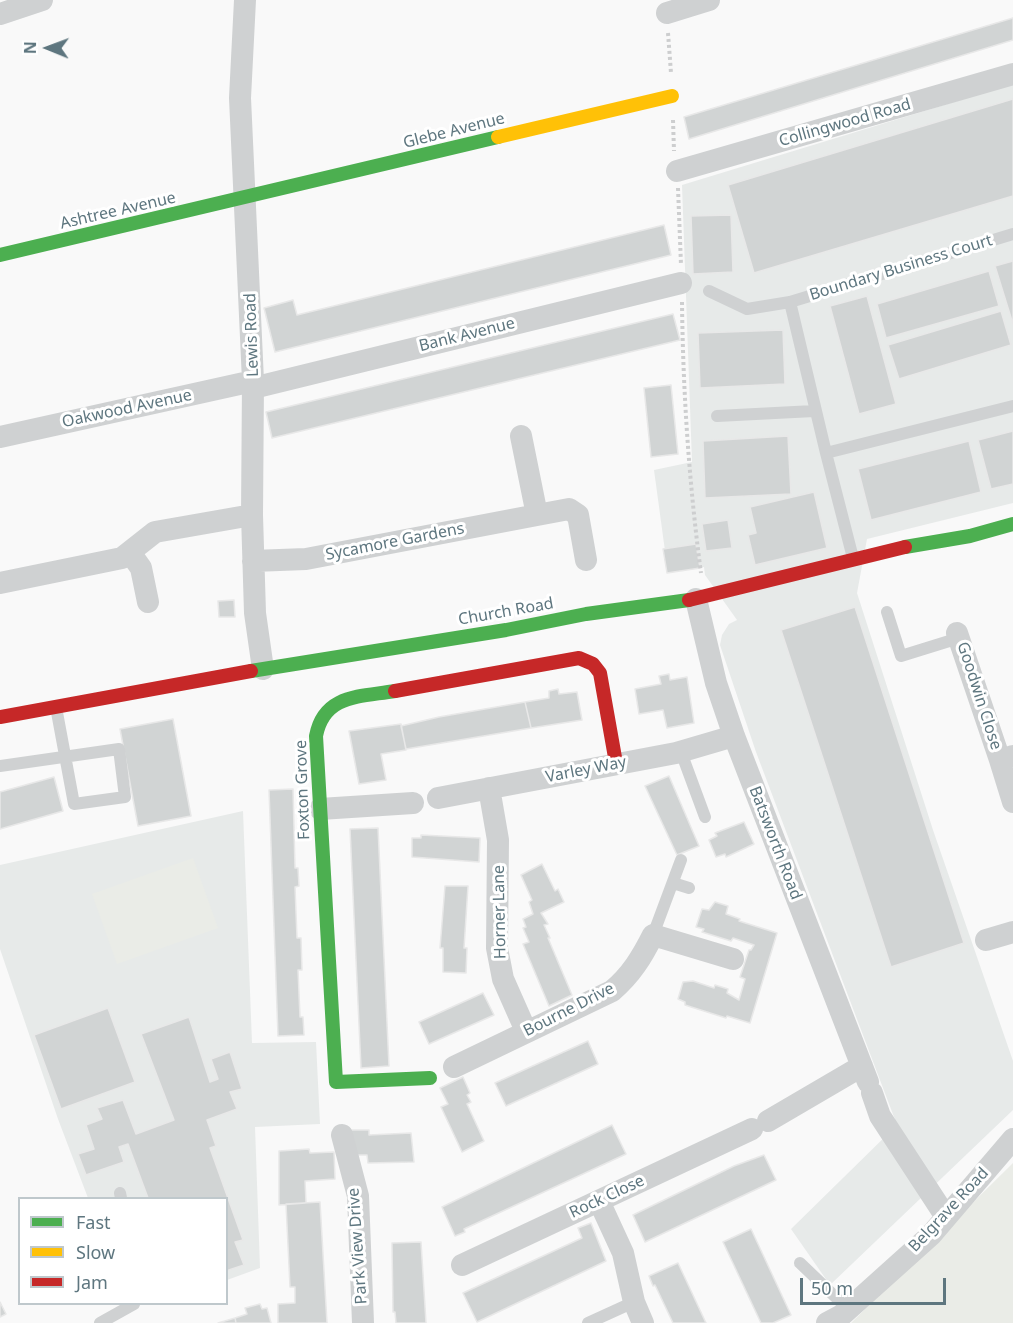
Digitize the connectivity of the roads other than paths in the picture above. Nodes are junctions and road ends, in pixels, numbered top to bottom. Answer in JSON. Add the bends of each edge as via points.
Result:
{"nodes":[{"id":1,"x":42,"y":0,"type":"edge"},
{"id":2,"x":245,"y":0,"type":"edge"},
{"id":3,"x":709,"y":0,"type":"edge"},
{"id":4,"x":667,"y":13,"type":"dead end"},
{"id":5,"x":0,"y":14,"type":"edge"},
{"id":6,"x":1013,"y":74,"type":"edge"},
{"id":7,"x":672,"y":96,"type":"dead end"},
{"id":8,"x":677,"y":171,"type":"dead end"},
{"id":9,"x":244,"y":199,"type":"junction"},
{"id":10,"x":1013,"y":234,"type":"edge"},
{"id":11,"x":0,"y":255,"type":"edge"},
{"id":12,"x":681,"y":283,"type":"dead end"},
{"id":13,"x":709,"y":291,"type":"dead end"},
{"id":14,"x":790,"y":302,"type":"junction"},
{"id":15,"x":253,"y":385,"type":"junction"},
{"id":16,"x":1013,"y":406,"type":"edge"},
{"id":17,"x":814,"y":411,"type":"junction"},
{"id":18,"x":717,"y":416,"type":"dead end"},
{"id":19,"x":0,"y":436,"type":"edge"},
{"id":20,"x":521,"y":436,"type":"dead end"},
{"id":21,"x":826,"y":453,"type":"junction"},
{"id":22,"x":537,"y":514,"type":"junction"},
{"id":23,"x":252,"y":515,"type":"junction"},
{"id":24,"x":1013,"y":524,"type":"edge"},
{"id":25,"x":131,"y":554,"type":"junction"},
{"id":26,"x":853,"y":559,"type":"junction"},
{"id":27,"x":586,"y":560,"type":"dead end"},
{"id":28,"x":253,"y":561,"type":"junction"},
{"id":29,"x":0,"y":583,"type":"edge"},
{"id":30,"x":696,"y":599,"type":"junction"},
{"id":31,"x":148,"y":602,"type":"dead end"},
{"id":32,"x":887,"y":612,"type":"dead end"},
{"id":33,"x":958,"y":635,"type":"joint"},
{"id":34,"x":263,"y":669,"type":"junction"},
{"id":35,"x":56,"y":707,"type":"junction"},
{"id":36,"x":0,"y":717,"type":"edge"},
{"id":37,"x":734,"y":736,"type":"junction"},
{"id":38,"x":681,"y":752,"type":"junction"},
{"id":39,"x":66,"y":756,"type":"junction"},
{"id":40,"x":1006,"y":758,"type":"edge"},
{"id":41,"x":616,"y":764,"type":"junction"},
{"id":42,"x":0,"y":766,"type":"edge"},
{"id":43,"x":489,"y":788,"type":"junction"},
{"id":44,"x":438,"y":798,"type":"dead end"},
{"id":45,"x":1013,"y":802,"type":"edge"},
{"id":46,"x":413,"y":803,"type":"dead end"},
{"id":47,"x":320,"y":809,"type":"junction"},
{"id":48,"x":705,"y":817,"type":"dead end"},
{"id":49,"x":681,"y":860,"type":"dead end"},
{"id":50,"x":673,"y":883,"type":"junction"},
{"id":51,"x":689,"y":888,"type":"dead end"},
{"id":52,"x":1013,"y":932,"type":"edge"},
{"id":53,"x":653,"y":936,"type":"junction"},
{"id":54,"x":986,"y":940,"type":"dead end"},
{"id":55,"x":733,"y":959,"type":"dead end"},
{"id":56,"x":526,"y":1031,"type":"junction"},
{"id":57,"x":454,"y":1067,"type":"dead end"},
{"id":58,"x":430,"y":1078,"type":"dead end"},
{"id":59,"x":867,"y":1080,"type":"junction"},
{"id":60,"x":342,"y":1135,"type":"dead end"},
{"id":61,"x":1013,"y":1139,"type":"edge"},
{"id":62,"x":599,"y":1202,"type":"junction"},
{"id":63,"x":946,"y":1217,"type":"junction"},
{"id":64,"x":801,"y":1263,"type":"dead end"},
{"id":65,"x":462,"y":1265,"type":"dead end"},
{"id":66,"x":634,"y":1302,"type":"junction"},
{"id":67,"x":132,"y":1305,"type":"edge"},
{"id":68,"x":848,"y":1309,"type":"junction"},
{"id":69,"x":100,"y":1323,"type":"edge"},
{"id":70,"x":363,"y":1323,"type":"edge"},
{"id":71,"x":588,"y":1323,"type":"edge"},
{"id":72,"x":643,"y":1323,"type":"edge"},
{"id":73,"x":827,"y":1323,"type":"edge"}],
"edges":[{"from":1,"to":5,"type":"street"},
{"from":2,"to":9,"type":"street","name":"Lewis Road","via":[[240,98]]},
{"from":3,"to":4,"type":"street"},
{"from":6,"to":8,"type":"street","name":"Collingwood Road"},
{"from":7,"to":9,"type":"street","name":"Glebe Avenue"},
{"from":9,"to":11,"type":"street","name":"Ashtree Avenue"},
{"from":9,"to":15,"type":"street","name":"Lewis Road"},
{"from":10,"to":14,"type":"lane","name":"Boundary Business Court"},
{"from":12,"to":15,"type":"street","name":"Bank Avenue"},
{"from":13,"to":14,"type":"lane","name":"Boundary Business Court","via":[[747,309]]},
{"from":14,"to":17,"type":"lane","name":"Boundary Business Court"},
{"from":15,"to":19,"type":"street","name":"Oakwood Avenue"},
{"from":15,"to":23,"type":"street","name":"Lewis Road"},
{"from":16,"to":21,"type":"lane"},
{"from":17,"to":18,"type":"lane"},
{"from":17,"to":21,"type":"lane","name":"Boundary Business Court"},
{"from":20,"to":22,"type":"street"},
{"from":21,"to":26,"type":"lane","name":"Boundary Business Court"},
{"from":22,"to":27,"type":"street","name":"Sycamore Gardens","via":[[569,509],[578,515]]},
{"from":22,"to":28,"type":"street","name":"Sycamore Gardens","via":[[306,560]]},
{"from":23,"to":25,"type":"street","via":[[155,532],[135,546]]},
{"from":23,"to":28,"type":"street","name":"Lewis Road"},
{"from":24,"to":26,"type":"street","name":"Church Road"},
{"from":25,"to":29,"type":"street"},
{"from":25,"to":31,"type":"street","via":[[141,568]]},
{"from":26,"to":30,"type":"street","name":"Church Road"},
{"from":28,"to":34,"type":"street","name":"Lewis Road"},
{"from":30,"to":34,"type":"street","name":"Church Road"},
{"from":30,"to":37,"type":"street","name":"Batsworth Road","via":[[716,683]]},
{"from":32,"to":33,"type":"lane","via":[[901,656]]},
{"from":33,"to":40,"type":"street","name":"Goodwin Close"},
{"from":34,"to":35,"type":"street","name":"Church Road"},
{"from":35,"to":36,"type":"street","name":"Church Road"},
{"from":35,"to":39,"type":"lane"},
{"from":37,"to":38,"type":"street","name":"Varley Way"},
{"from":37,"to":59,"type":"street","name":"Batsworth Road"},
{"from":38,"to":41,"type":"street","name":"Varley Way"},
{"from":38,"to":48,"type":"lane"},
{"from":39,"to":39,"type":"lane","via":[[74,804],[125,797],[119,749]]},
{"from":39,"to":42,"type":"lane"},
{"from":40,"to":45,"type":"street","name":"Goodwin Close"},
{"from":41,"to":43,"type":"street","name":"Varley Way"},
{"from":41,"to":47,"type":"street","name":"Foxton Grove","via":[[600,673],[593,664],[579,658],[334,702],[323,711],[317,729]]},
{"from":43,"to":44,"type":"street","name":"Varley Way"},
{"from":43,"to":56,"type":"street","name":"Horner Lane","via":[[498,840],[497,948],[503,979]]},
{"from":46,"to":47,"type":"street"},
{"from":47,"to":58,"type":"street","name":"Foxton Grove","via":[[336,1083]]},
{"from":49,"to":50,"type":"lane"},
{"from":50,"to":51,"type":"lane"},
{"from":50,"to":53,"type":"lane"},
{"from":52,"to":54,"type":"street"},
{"from":53,"to":55,"type":"street"},
{"from":53,"to":56,"type":"street","name":"Bourne Drive","via":[[626,979],[612,991]]},
{"from":56,"to":57,"type":"street","name":"Bourne Drive"},
{"from":59,"to":62,"type":"street","name":"Rock Close","via":[[760,1125]]},
{"from":59,"to":63,"type":"street","name":"Batsworth Road","via":[[880,1116]]},
{"from":60,"to":70,"type":"street","name":"Park View Drive","via":[[358,1196]]},
{"from":61,"to":63,"type":"street","name":"Belgrave Road"},
{"from":62,"to":65,"type":"street","name":"Rock Close"},
{"from":62,"to":66,"type":"street","via":[[623,1253]]},
{"from":63,"to":68,"type":"street","name":"Belgrave Road"},
{"from":64,"to":68,"type":"lane"},
{"from":66,"to":71,"type":"lane"},
{"from":66,"to":72,"type":"street"},
{"from":67,"to":69,"type":"lane"},
{"from":68,"to":73,"type":"street","name":"Belgrave Road"}]}
